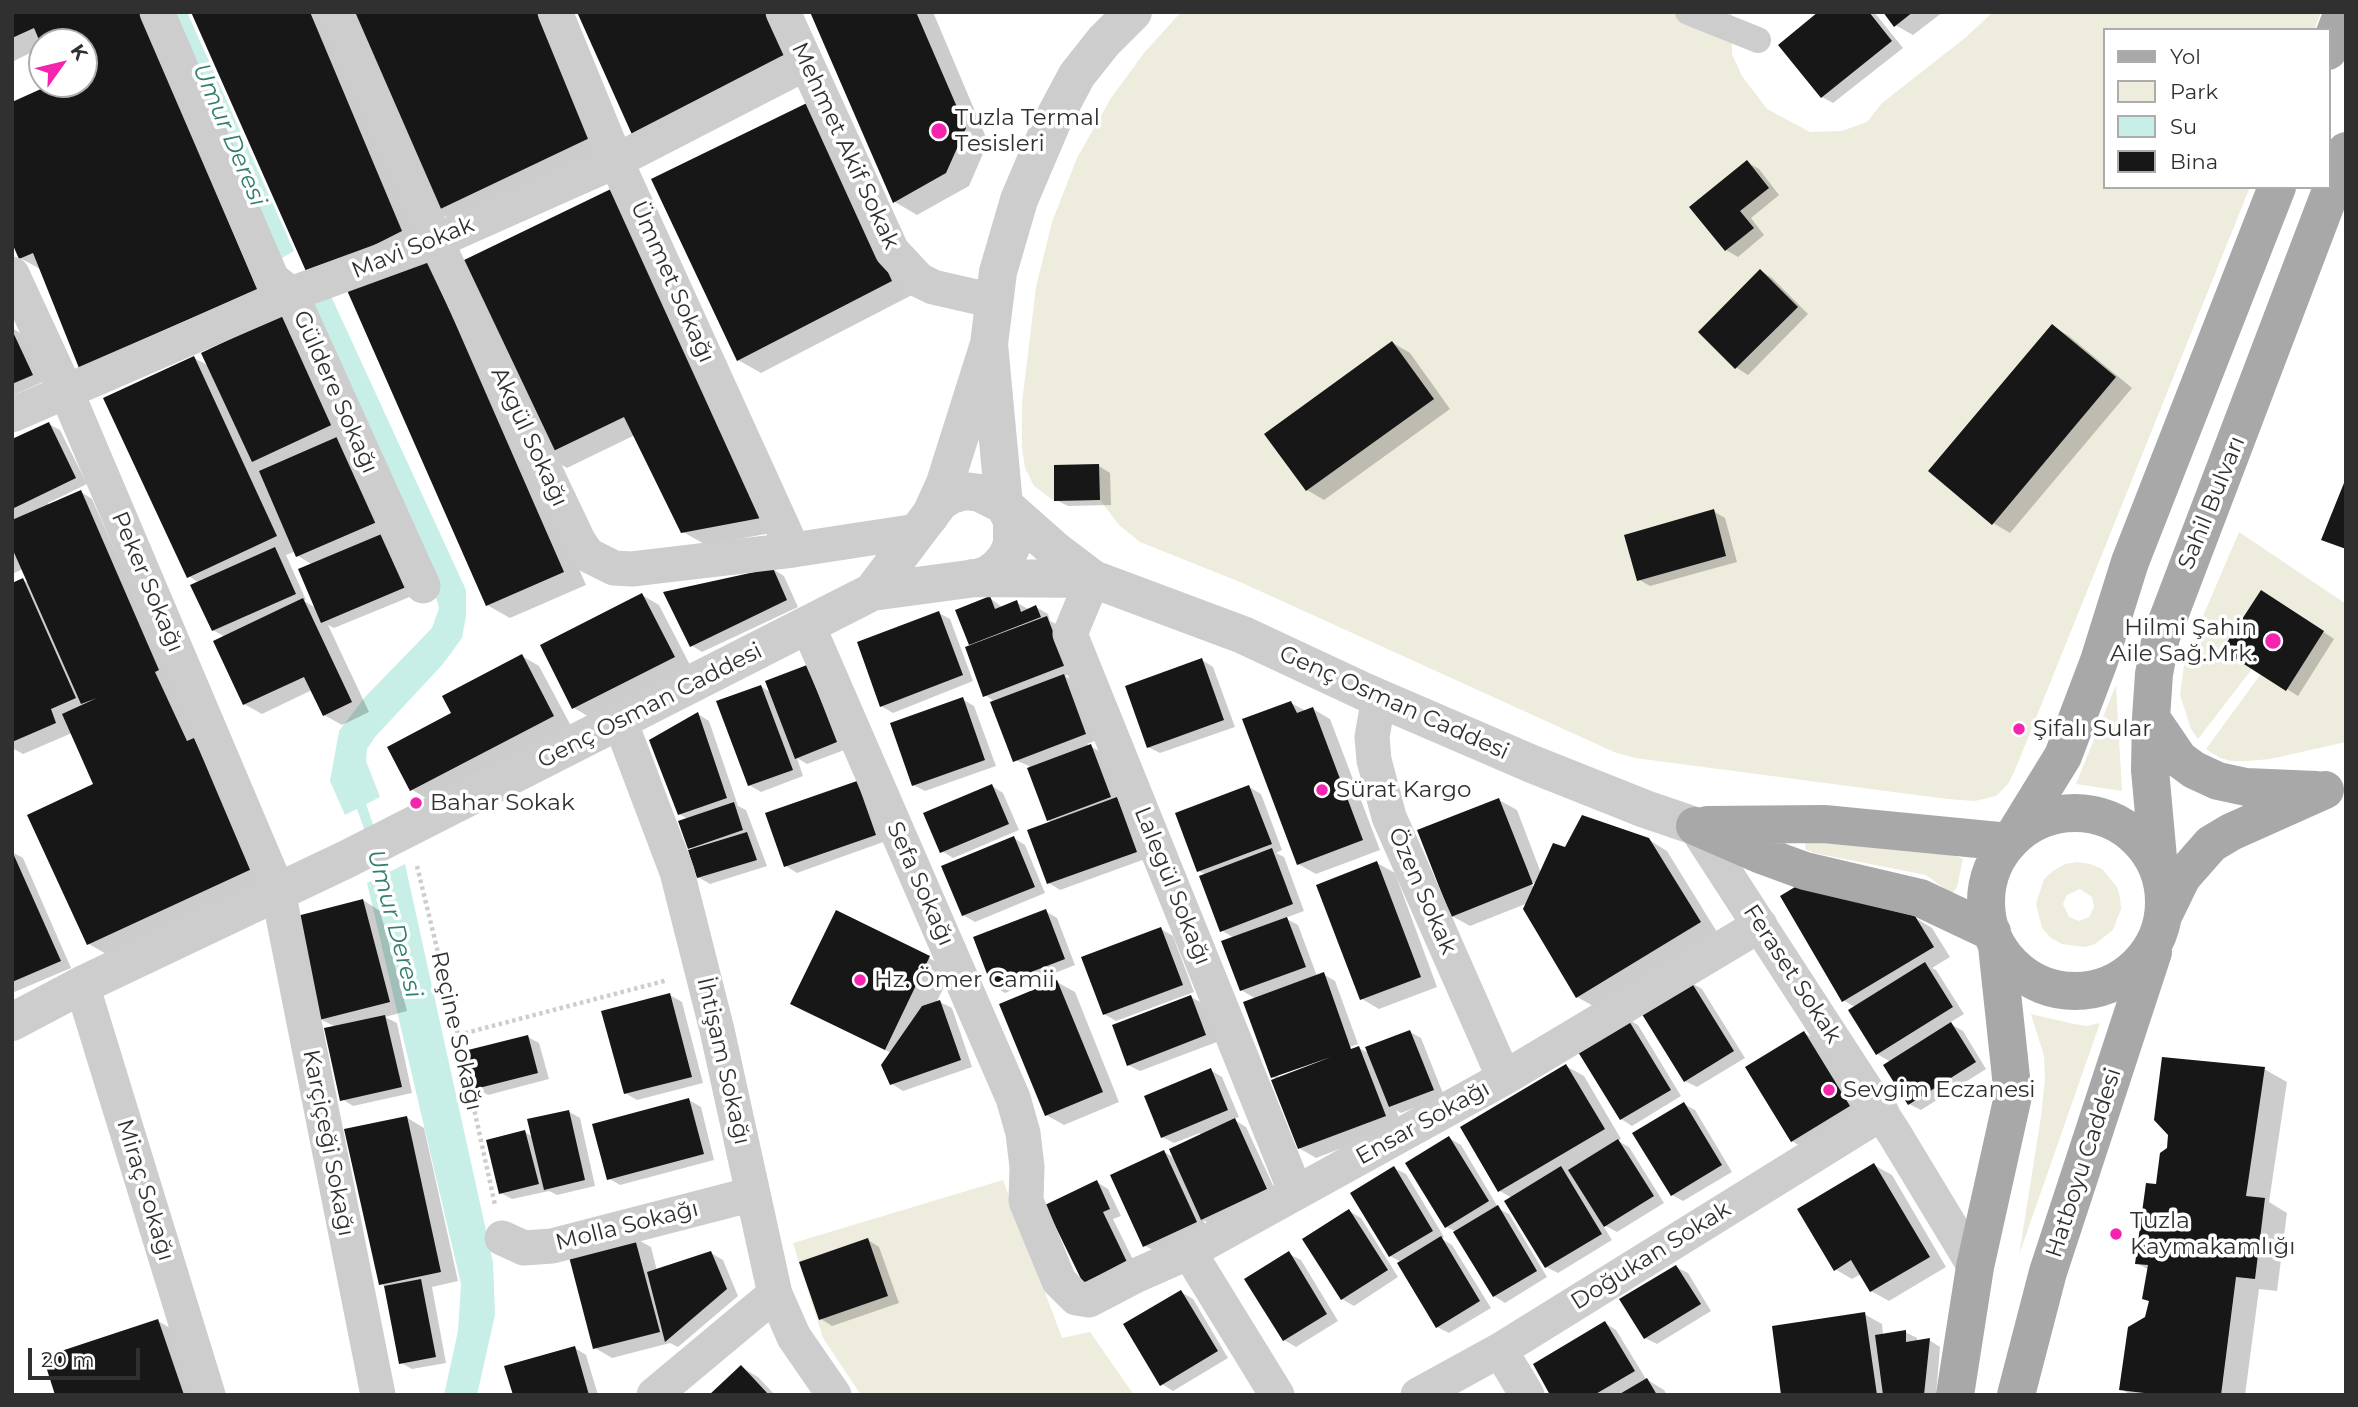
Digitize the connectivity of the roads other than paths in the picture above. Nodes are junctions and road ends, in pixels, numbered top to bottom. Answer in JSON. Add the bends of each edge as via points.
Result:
{"nodes":[{"id":1,"x":157,"y":12,"type":"edge"},
{"id":2,"x":336,"y":12,"type":"edge"},
{"id":3,"x":555,"y":12,"type":"edge"},
{"id":4,"x":783,"y":12,"type":"edge"},
{"id":5,"x":1133,"y":12,"type":"edge"},
{"id":6,"x":1688,"y":12,"type":"edge"},
{"id":7,"x":2343,"y":12,"type":"edge"},
{"id":8,"x":1758,"y":40,"type":"dead end"},
{"id":9,"x":2330,"y":46,"type":"edge"},
{"id":10,"x":806,"y":63,"type":"junction"},
{"id":11,"x":2346,"y":151,"type":"edge"},
{"id":12,"x":616,"y":160,"type":"junction"},
{"id":13,"x":2346,"y":177,"type":"edge"},
{"id":14,"x":2276,"y":189,"type":"edge"},
{"id":15,"x":2316,"y":230,"type":"junction"},
{"id":16,"x":436,"y":241,"type":"junction"},
{"id":17,"x":12,"y":274,"type":"edge"},
{"id":18,"x":291,"y":294,"type":"junction"},
{"id":19,"x":994,"y":300,"type":"junction"},
{"id":20,"x":989,"y":344,"type":"junction"},
{"id":21,"x":66,"y":391,"type":"junction"},
{"id":22,"x":12,"y":415,"type":"edge"},
{"id":23,"x":1004,"y":506,"type":"junction"},
{"id":24,"x":924,"y":522,"type":"junction"},
{"id":25,"x":793,"y":550,"type":"junction"},
{"id":26,"x":976,"y":578,"type":"junction"},
{"id":27,"x":1093,"y":579,"type":"junction"},
{"id":28,"x":423,"y":586,"type":"dead end"},
{"id":29,"x":872,"y":592,"type":"junction"},
{"id":30,"x":808,"y":626,"type":"junction"},
{"id":31,"x":1379,"y":697,"type":"junction"},
{"id":32,"x":2151,"y":718,"type":"junction"},
{"id":33,"x":620,"y":721,"type":"junction"},
{"id":34,"x":1695,"y":825,"type":"junction"},
{"id":35,"x":2012,"y":838,"type":"junction"},
{"id":36,"x":2159,"y":869,"type":"junction"},
{"id":37,"x":278,"y":891,"type":"junction"},
{"id":38,"x":2162,"y":922,"type":"junction"},
{"id":39,"x":1760,"y":925,"type":"junction"},
{"id":40,"x":1994,"y":939,"type":"junction"},
{"id":41,"x":82,"y":985,"type":"junction"},
{"id":42,"x":12,"y":1022,"type":"edge"},
{"id":43,"x":1504,"y":1078,"type":"junction"},
{"id":44,"x":1882,"y":1113,"type":"junction"},
{"id":45,"x":1296,"y":1193,"type":"junction"},
{"id":46,"x":753,"y":1194,"type":"junction"},
{"id":47,"x":502,"y":1238,"type":"road end"},
{"id":48,"x":1189,"y":1252,"type":"junction"},
{"id":49,"x":1975,"y":1267,"type":"junction"},
{"id":50,"x":775,"y":1294,"type":"junction"},
{"id":51,"x":1076,"y":1298,"type":"joint"},
{"id":52,"x":1500,"y":1350,"type":"junction"},
{"id":53,"x":208,"y":1395,"type":"edge"},
{"id":54,"x":378,"y":1395,"type":"edge"},
{"id":55,"x":654,"y":1395,"type":"edge"},
{"id":56,"x":834,"y":1395,"type":"edge"},
{"id":57,"x":1277,"y":1395,"type":"edge"},
{"id":58,"x":1418,"y":1395,"type":"edge"},
{"id":59,"x":1527,"y":1395,"type":"edge"},
{"id":60,"x":1955,"y":1395,"type":"edge"},
{"id":61,"x":2016,"y":1395,"type":"edge"}],
"edges":[{"from":1,"to":18,"type":"street","name":"Güldere Sokağı","via":[[272,279]]},
{"from":2,"to":16,"type":"street","name":"Akgül Sokağı"},
{"from":3,"to":12,"type":"street","name":"Ümmet Sokağı"},
{"from":4,"to":10,"type":"street","name":"Mehmet Akif Sokak"},
{"from":5,"to":19,"type":"street","via":[[1077,75],[1053,120],[1019,200]]},
{"from":6,"to":8,"type":"street"},
{"from":7,"to":9,"type":"main road"},
{"from":10,"to":12,"type":"street","name":"Mavi Sokak"},
{"from":10,"to":19,"type":"street","name":"Mehmet Akif Sokak","via":[[898,259],[933,287]]},
{"from":11,"to":15,"type":"main road","name":"Sahil Bulvarı"},
{"from":12,"to":16,"type":"street","name":"Mavi Sokak"},
{"from":12,"to":25,"type":"street","name":"Ümmet Sokağı"},
{"from":13,"to":15,"type":"main road"},
{"from":14,"to":35,"type":"main road","via":[[2130,562],[2063,757]]},
{"from":15,"to":32,"type":"main road","name":"Sahil Bulvarı","via":[[2171,606],[2159,649]]},
{"from":16,"to":18,"type":"street","name":"Mavi Sokak"},
{"from":16,"to":25,"type":"street","name":"Akgül Sokağı","via":[[588,555],[614,568],[632,569]]},
{"from":17,"to":21,"type":"street","name":"Peker Sokağı"},
{"from":18,"to":21,"type":"street","name":"Mavi Sokak"},
{"from":18,"to":28,"type":"street","name":"Güldere Sokağı"},
{"from":19,"to":20,"type":"street"},
{"from":20,"to":23,"type":"street"},
{"from":20,"to":24,"type":"street","via":[[945,483]]},
{"from":21,"to":22,"type":"street","name":"Mavi Sokak"},
{"from":21,"to":37,"type":"street","name":"Peker Sokağı"},
{"from":23,"to":24,"type":"street","name":"Genç Osman Caddesi","via":[[980,493],[965,491],[940,502]]},
{"from":23,"to":26,"type":"street","name":"Genç Osman Caddesi","via":[[1012,520],[1012,545],[997,568]]},
{"from":23,"to":27,"type":"street","name":"Genç Osman Caddesi"},
{"from":24,"to":25,"type":"street","name":"Akgül Sokağı"},
{"from":24,"to":26,"type":"street","name":"Genç Osman Caddesi","via":[[933,560],[941,569]]},
{"from":24,"to":29,"type":"street","name":"Genç Osman Caddesi"},
{"from":26,"to":27,"type":"street","name":"Genç Osman Caddesi"},
{"from":26,"to":29,"type":"street","name":"Genç Osman Caddesi"},
{"from":27,"to":31,"type":"street","name":"Genç Osman Caddesi","via":[[1243,635]]},
{"from":27,"to":45,"type":"street","name":"Lalegül Sokağı","via":[[1070,634]]},
{"from":29,"to":30,"type":"street","name":"Genç Osman Caddesi"},
{"from":30,"to":33,"type":"street","name":"Genç Osman Caddesi"},
{"from":30,"to":51,"type":"street","name":"Sefa Sokağı","via":[[1013,1098],[1023,1133],[1026,1201],[1059,1281]]},
{"from":31,"to":34,"type":"street","name":"Genç Osman Caddesi","via":[[1592,789]]},
{"from":31,"to":43,"type":"street","name":"Özen Sokak","via":[[1372,737],[1389,817]]},
{"from":32,"to":36,"type":"main road","name":"Sahil Bulvarı","via":[[2150,770]]},
{"from":32,"to":38,"type":"main road","via":[[2179,759],[2218,781],[2246,787],[2325,790],[2211,844],[2182,877]]},
{"from":33,"to":37,"type":"street","name":"Genç Osman Caddesi"},
{"from":33,"to":46,"type":"street","name":"İhtişam Sokağı","via":[[677,872]]},
{"from":34,"to":35,"type":"main road","via":[[1824,824]]},
{"from":34,"to":39,"type":"street","name":"Feraset Sokak"},
{"from":34,"to":40,"type":"main road","via":[[1805,871],[1920,898]]},
{"from":35,"to":36,"type":"main road","via":[[2040,818],[2068,812],[2096,814],[2123,825],[2144,844]]},
{"from":35,"to":40,"type":"main road","via":[[1996,858],[1986,887],[1986,917]]},
{"from":36,"to":38,"type":"main road","via":[[2165,890]]},
{"from":37,"to":41,"type":"street","name":"Genç Osman Caddesi"},
{"from":37,"to":54,"type":"street","name":"Karçiçeği Sokağı"},
{"from":38,"to":40,"type":"main road","via":[[2146,958],[2124,978],[2097,989],[2068,992],[2040,984],[2015,969]]},
{"from":38,"to":61,"type":"main road","name":"Hatboyu Caddesi","via":[[2048,1272]]},
{"from":39,"to":43,"type":"street","name":"Ensar Sokağı"},
{"from":39,"to":44,"type":"street","name":"Feraset Sokak"},
{"from":40,"to":49,"type":"main road","via":[[2013,1096]]},
{"from":41,"to":42,"type":"street","name":"Genç Osman Caddesi"},
{"from":41,"to":53,"type":"street","name":"Miraç Sokağı"},
{"from":43,"to":45,"type":"street","name":"Ensar Sokağı"},
{"from":44,"to":49,"type":"street","name":"Feraset Sokak"},
{"from":44,"to":52,"type":"street","name":"Doğukan Sokak"},
{"from":45,"to":48,"type":"street","name":"Ensar Sokağı"},
{"from":46,"to":47,"type":"street","name":"Molla Sokağı","via":[[552,1245],[524,1248]]},
{"from":46,"to":50,"type":"street","name":"İhtişam Sokağı"},
{"from":48,"to":51,"type":"street","name":"Ensar Sokağı","via":[[1089,1300]]},
{"from":48,"to":57,"type":"street"},
{"from":49,"to":60,"type":"main road"},
{"from":50,"to":55,"type":"street"},
{"from":50,"to":56,"type":"street","name":"İhtişam Sokağı","via":[[794,1337]]},
{"from":52,"to":58,"type":"street","name":"Doğukan Sokak"},
{"from":52,"to":59,"type":"street"}]}
